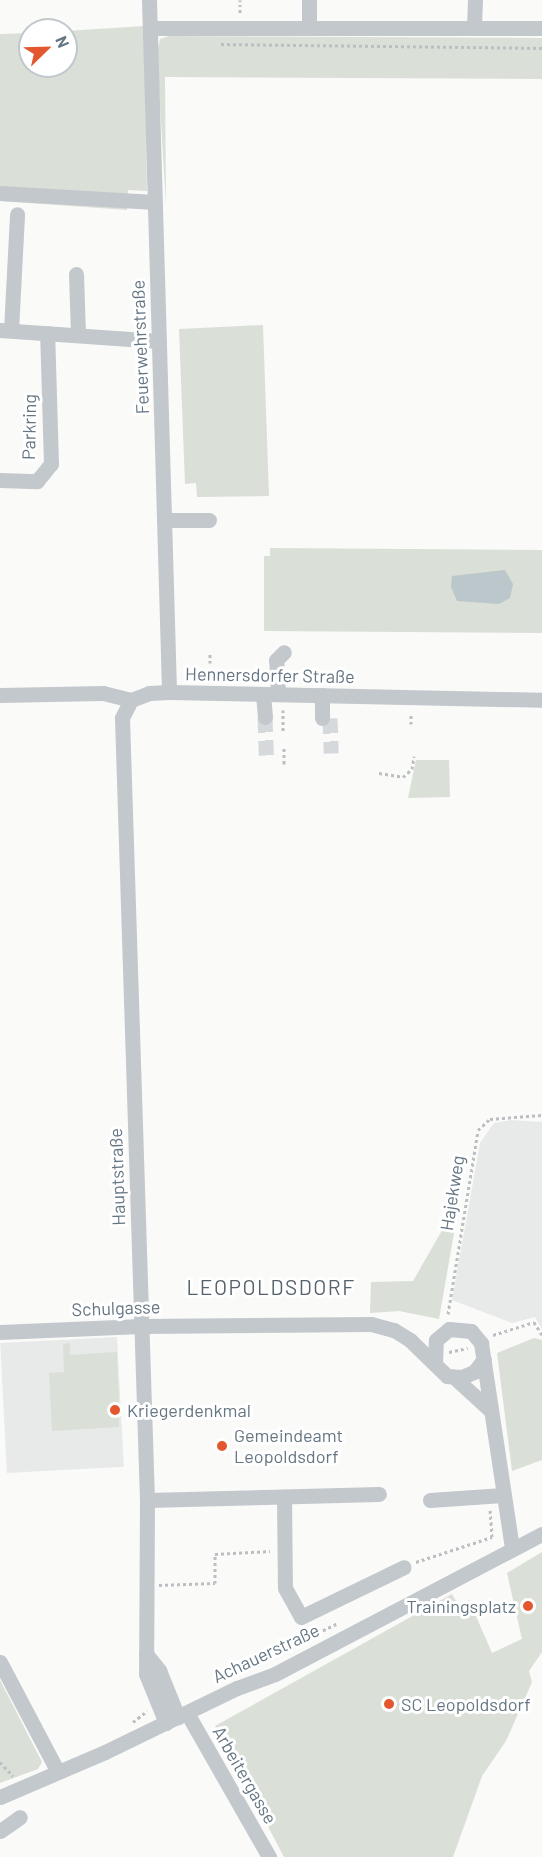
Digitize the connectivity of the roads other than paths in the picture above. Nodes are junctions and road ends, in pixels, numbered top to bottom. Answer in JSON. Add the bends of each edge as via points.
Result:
{"nodes":[{"id":1,"x":149,"y":0,"type":"edge"},
{"id":2,"x":309,"y":0,"type":"edge"},
{"id":3,"x":475,"y":0,"type":"edge"},
{"id":4,"x":309,"y":26,"type":"junction"},
{"id":5,"x":150,"y":27,"type":"junction"},
{"id":6,"x":474,"y":28,"type":"junction"},
{"id":7,"x":542,"y":28,"type":"edge"},
{"id":8,"x":0,"y":193,"type":"edge"},
{"id":9,"x":155,"y":202,"type":"junction"},
{"id":10,"x":17,"y":214,"type":"dead end"},
{"id":11,"x":76,"y":274,"type":"dead end"},
{"id":12,"x":5,"y":330,"type":"edge"},
{"id":13,"x":47,"y":333,"type":"junction"},
{"id":14,"x":78,"y":335,"type":"junction"},
{"id":15,"x":159,"y":341,"type":"junction"},
{"id":16,"x":0,"y":480,"type":"edge"},
{"id":17,"x":164,"y":520,"type":"junction"},
{"id":18,"x":209,"y":520,"type":"dead end"},
{"id":19,"x":284,"y":652,"type":"dead end"},
{"id":20,"x":169,"y":692,"type":"junction"},
{"id":21,"x":0,"y":694,"type":"edge"},
{"id":22,"x":270,"y":694,"type":"junction"},
{"id":23,"x":326,"y":695,"type":"junction"},
{"id":24,"x":130,"y":700,"type":"junction"},
{"id":25,"x":542,"y":700,"type":"edge"},
{"id":26,"x":265,"y":717,"type":"tunnel mouth"},
{"id":27,"x":326,"y":718,"type":"tunnel mouth"},
{"id":28,"x":141,"y":1326,"type":"junction"},
{"id":29,"x":0,"y":1332,"type":"edge"},
{"id":30,"x":484,"y":1359,"type":"junction"},
{"id":31,"x":435,"y":1364,"type":"junction"},
{"id":32,"x":455,"y":1378,"type":"junction"},
{"id":33,"x":490,"y":1410,"type":"junction"},
{"id":34,"x":379,"y":1494,"type":"dead end"},
{"id":35,"x":496,"y":1496,"type":"junction"},
{"id":36,"x":284,"y":1497,"type":"junction"},
{"id":37,"x":147,"y":1500,"type":"junction"},
{"id":38,"x":430,"y":1500,"type":"dead end"},
{"id":39,"x":542,"y":1534,"type":"edge"},
{"id":40,"x":512,"y":1549,"type":"junction"},
{"id":41,"x":404,"y":1567,"type":"road end"},
{"id":42,"x":146,"y":1654,"type":"junction"},
{"id":43,"x":0,"y":1662,"type":"edge"},
{"id":44,"x":177,"y":1718,"type":"junction"},
{"id":45,"x":58,"y":1772,"type":"junction"},
{"id":46,"x":0,"y":1797,"type":"edge"},
{"id":47,"x":20,"y":1816,"type":"dead end"},
{"id":48,"x":0,"y":1831,"type":"edge"},
{"id":49,"x":269,"y":1857,"type":"edge"}],
"edges":[{"from":1,"to":5,"type":"street","name":"Feuerwehrstraße"},
{"from":2,"to":4,"type":"street"},
{"from":3,"to":6,"type":"street"},
{"from":4,"to":5,"type":"street"},
{"from":4,"to":6,"type":"street"},
{"from":5,"to":9,"type":"street","name":"Feuerwehrstraße"},
{"from":6,"to":7,"type":"street"},
{"from":8,"to":9,"type":"street"},
{"from":9,"to":15,"type":"street","name":"Feuerwehrstraße"},
{"from":10,"to":12,"type":"street"},
{"from":11,"to":14,"type":"street"},
{"from":12,"to":13,"type":"street"},
{"from":13,"to":14,"type":"street"},
{"from":13,"to":16,"type":"street","name":"Parkring","via":[[51,464],[37,481]]},
{"from":14,"to":15,"type":"street"},
{"from":15,"to":17,"type":"street","name":"Feuerwehrstraße"},
{"from":17,"to":18,"type":"street"},
{"from":17,"to":20,"type":"street","name":"Feuerwehrstraße"},
{"from":19,"to":22,"type":"street","via":[[276,660]]},
{"from":20,"to":22,"type":"street","name":"Hennersdorfer Straße"},
{"from":20,"to":24,"type":"street","name":"Hennersdorfer Straße","via":[[149,693]]},
{"from":21,"to":24,"type":"street","name":"Hennersdorfer Straße","via":[[103,693]]},
{"from":22,"to":23,"type":"street","name":"Hennersdorfer Straße"},
{"from":22,"to":26,"type":"street"},
{"from":23,"to":25,"type":"street","name":"Hennersdorfer Straße"},
{"from":23,"to":27,"type":"street"},
{"from":24,"to":28,"type":"street","name":"Hauptstraße","via":[[122,718],[122,730]]},
{"from":28,"to":29,"type":"street","name":"Schulgasse"},
{"from":28,"to":31,"type":"street","name":"Schulgasse","via":[[371,1324],[394,1330]]},
{"from":28,"to":37,"type":"street","name":"Hauptstraße"},
{"from":30,"to":31,"type":"street","via":[[480,1343],[471,1331],[449,1329],[436,1340]]},
{"from":30,"to":32,"type":"street","via":[[474,1372]]},
{"from":30,"to":33,"type":"street"},
{"from":31,"to":32,"type":"street","name":"Schulgasse"},
{"from":32,"to":33,"type":"street","name":"Schulgasse"},
{"from":33,"to":35,"type":"street"},
{"from":34,"to":36,"type":"street"},
{"from":35,"to":38,"type":"street"},
{"from":35,"to":40,"type":"street"},
{"from":36,"to":37,"type":"street"},
{"from":36,"to":41,"type":"street","via":[[285,1588],[301,1617]]},
{"from":37,"to":42,"type":"street","name":"Hauptstraße"},
{"from":39,"to":40,"type":"street","name":"Achauerstraße"},
{"from":40,"to":44,"type":"street","name":"Achauerstraße","via":[[275,1674]]},
{"from":42,"to":44,"type":"street","via":[[159,1670]]},
{"from":42,"to":44,"type":"street","name":"Hauptstraße","via":[[146,1674],[158,1706]]},
{"from":43,"to":45,"type":"street"},
{"from":44,"to":45,"type":"street","name":"Achauerstraße"},
{"from":44,"to":49,"type":"street","name":"Arbeitergasse"},
{"from":45,"to":46,"type":"street","name":"Achauerstraße"},
{"from":47,"to":48,"type":"street"}]}
